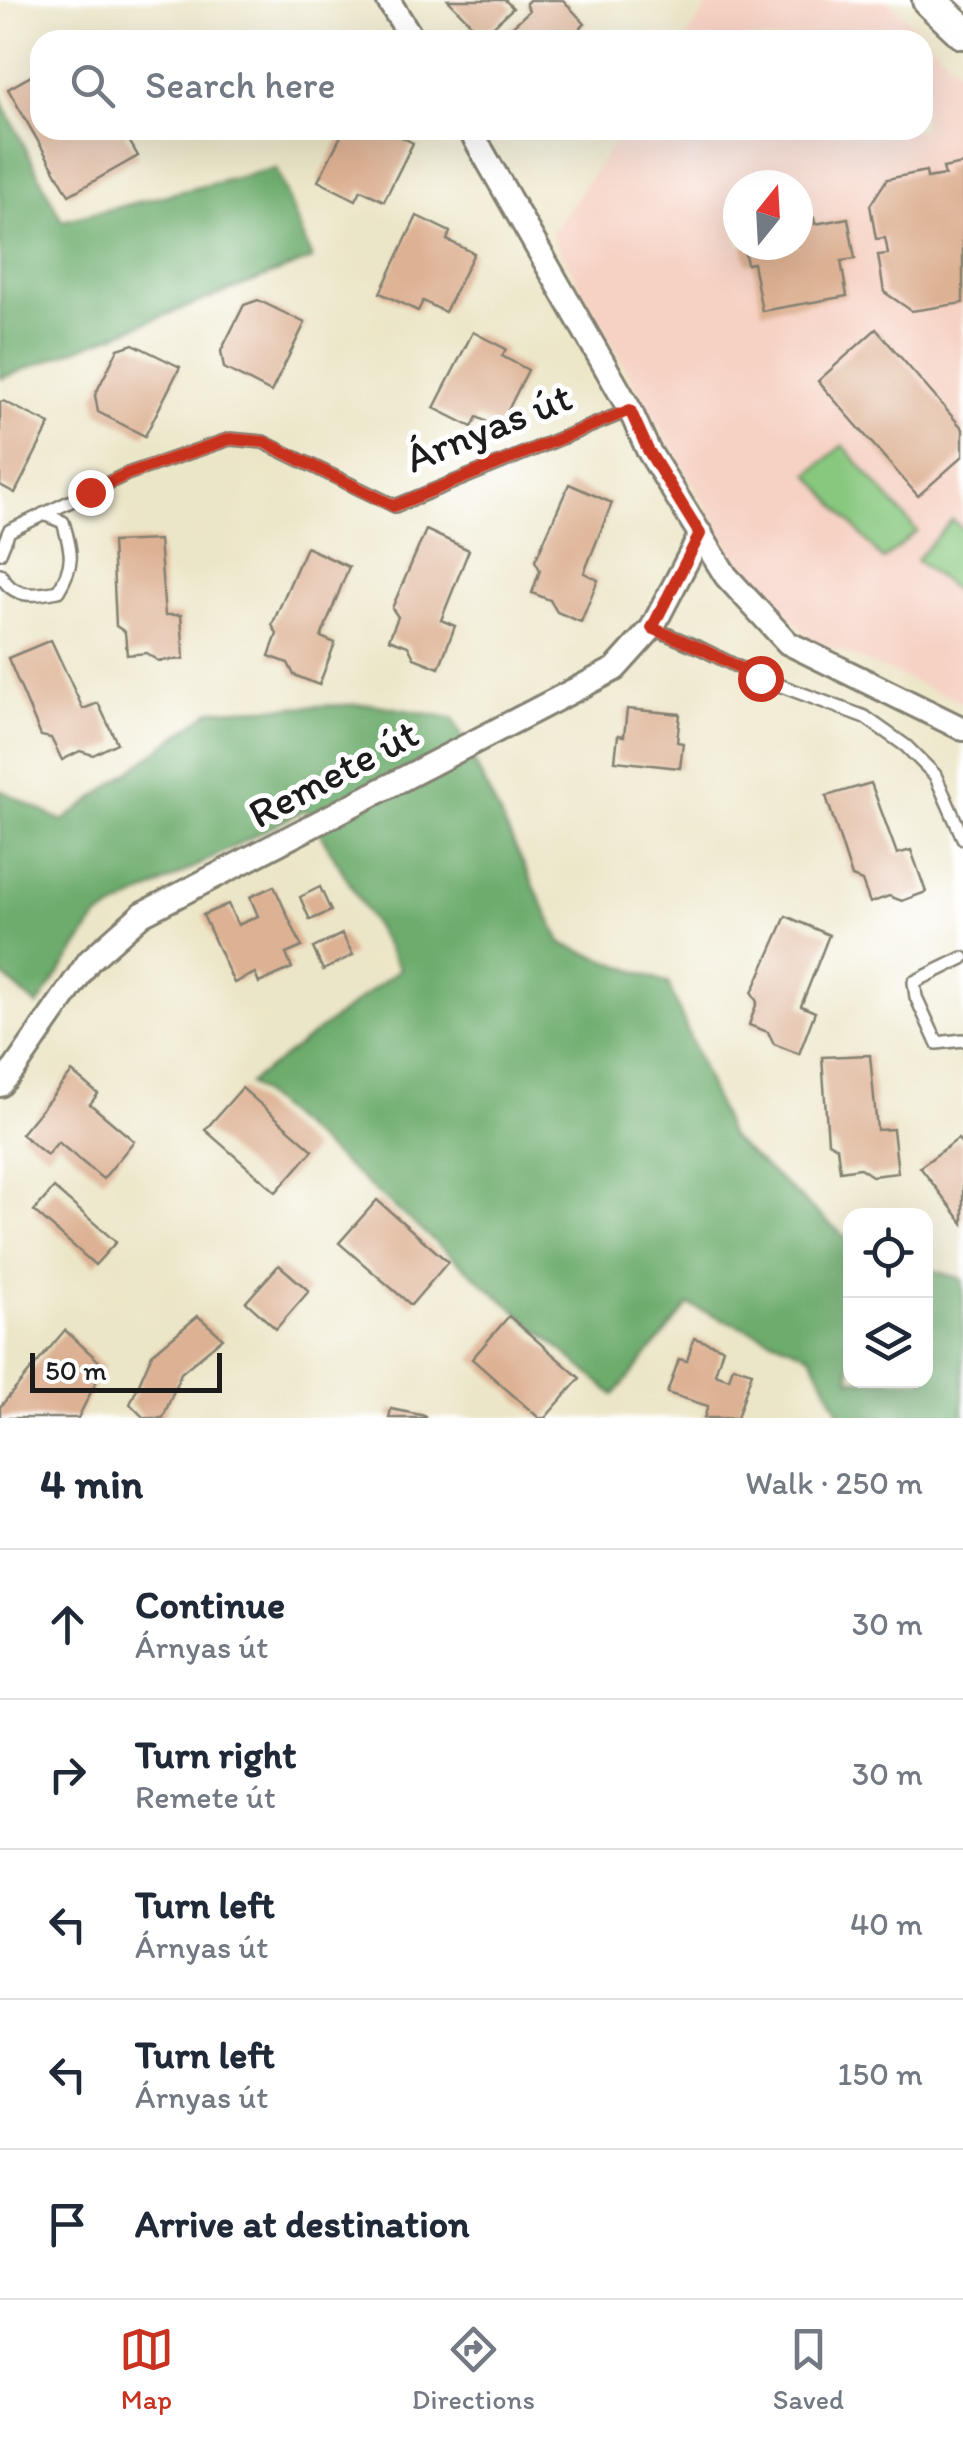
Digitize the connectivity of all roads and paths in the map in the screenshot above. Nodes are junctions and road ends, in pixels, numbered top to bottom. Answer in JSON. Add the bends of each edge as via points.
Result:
{"nodes":[{"id":1,"x":388,"y":0,"type":"edge"},
{"id":2,"x":928,"y":0,"type":"edge"},
{"id":3,"x":407,"y":30,"type":"edge"},
{"id":4,"x":963,"y":32,"type":"edge"},
{"id":5,"x":476,"y":140,"type":"edge"},
{"id":6,"x":630,"y":410,"type":"junction"},
{"id":7,"x":44,"y":514,"type":"junction"},
{"id":8,"x":700,"y":534,"type":"junction"},
{"id":9,"x":0,"y":553,"type":"edge"},
{"id":10,"x":0,"y":574,"type":"edge"},
{"id":11,"x":652,"y":628,"type":"junction"},
{"id":12,"x":963,"y":729,"type":"edge"},
{"id":13,"x":963,"y":838,"type":"edge"},
{"id":14,"x":963,"y":958,"type":"edge"},
{"id":15,"x":963,"y":1040,"type":"edge"},
{"id":16,"x":0,"y":1085,"type":"edge"}],
"edges":[{"from":1,"to":3,"type":"street"},
{"from":2,"to":4,"type":"main road"},
{"from":5,"to":6,"type":"street","name":"Árnyas út"},
{"from":6,"to":7,"type":"lane","name":"Árnyas út","via":[[394,506],[264,442],[230,439],[127,474]]},
{"from":6,"to":8,"type":"street","name":"Árnyas út"},
{"from":7,"to":9,"type":"lane","name":"Árnyas út","via":[[9,531]]},
{"from":7,"to":10,"type":"lane","via":[[63,522],[72,552],[58,592],[32,596],[6,586]]},
{"from":8,"to":11,"type":"street","name":"Remete út"},
{"from":8,"to":12,"type":"street","name":"Árnyas út","via":[[726,576],[788,642]]},
{"from":11,"to":13,"type":"lane","via":[[865,717],[935,775]]},
{"from":11,"to":16,"type":"street","name":"Remete út","via":[[614,668],[142,914],[90,961]]},
{"from":14,"to":15,"type":"lane","via":[[914,982],[937,1043]]}]}
